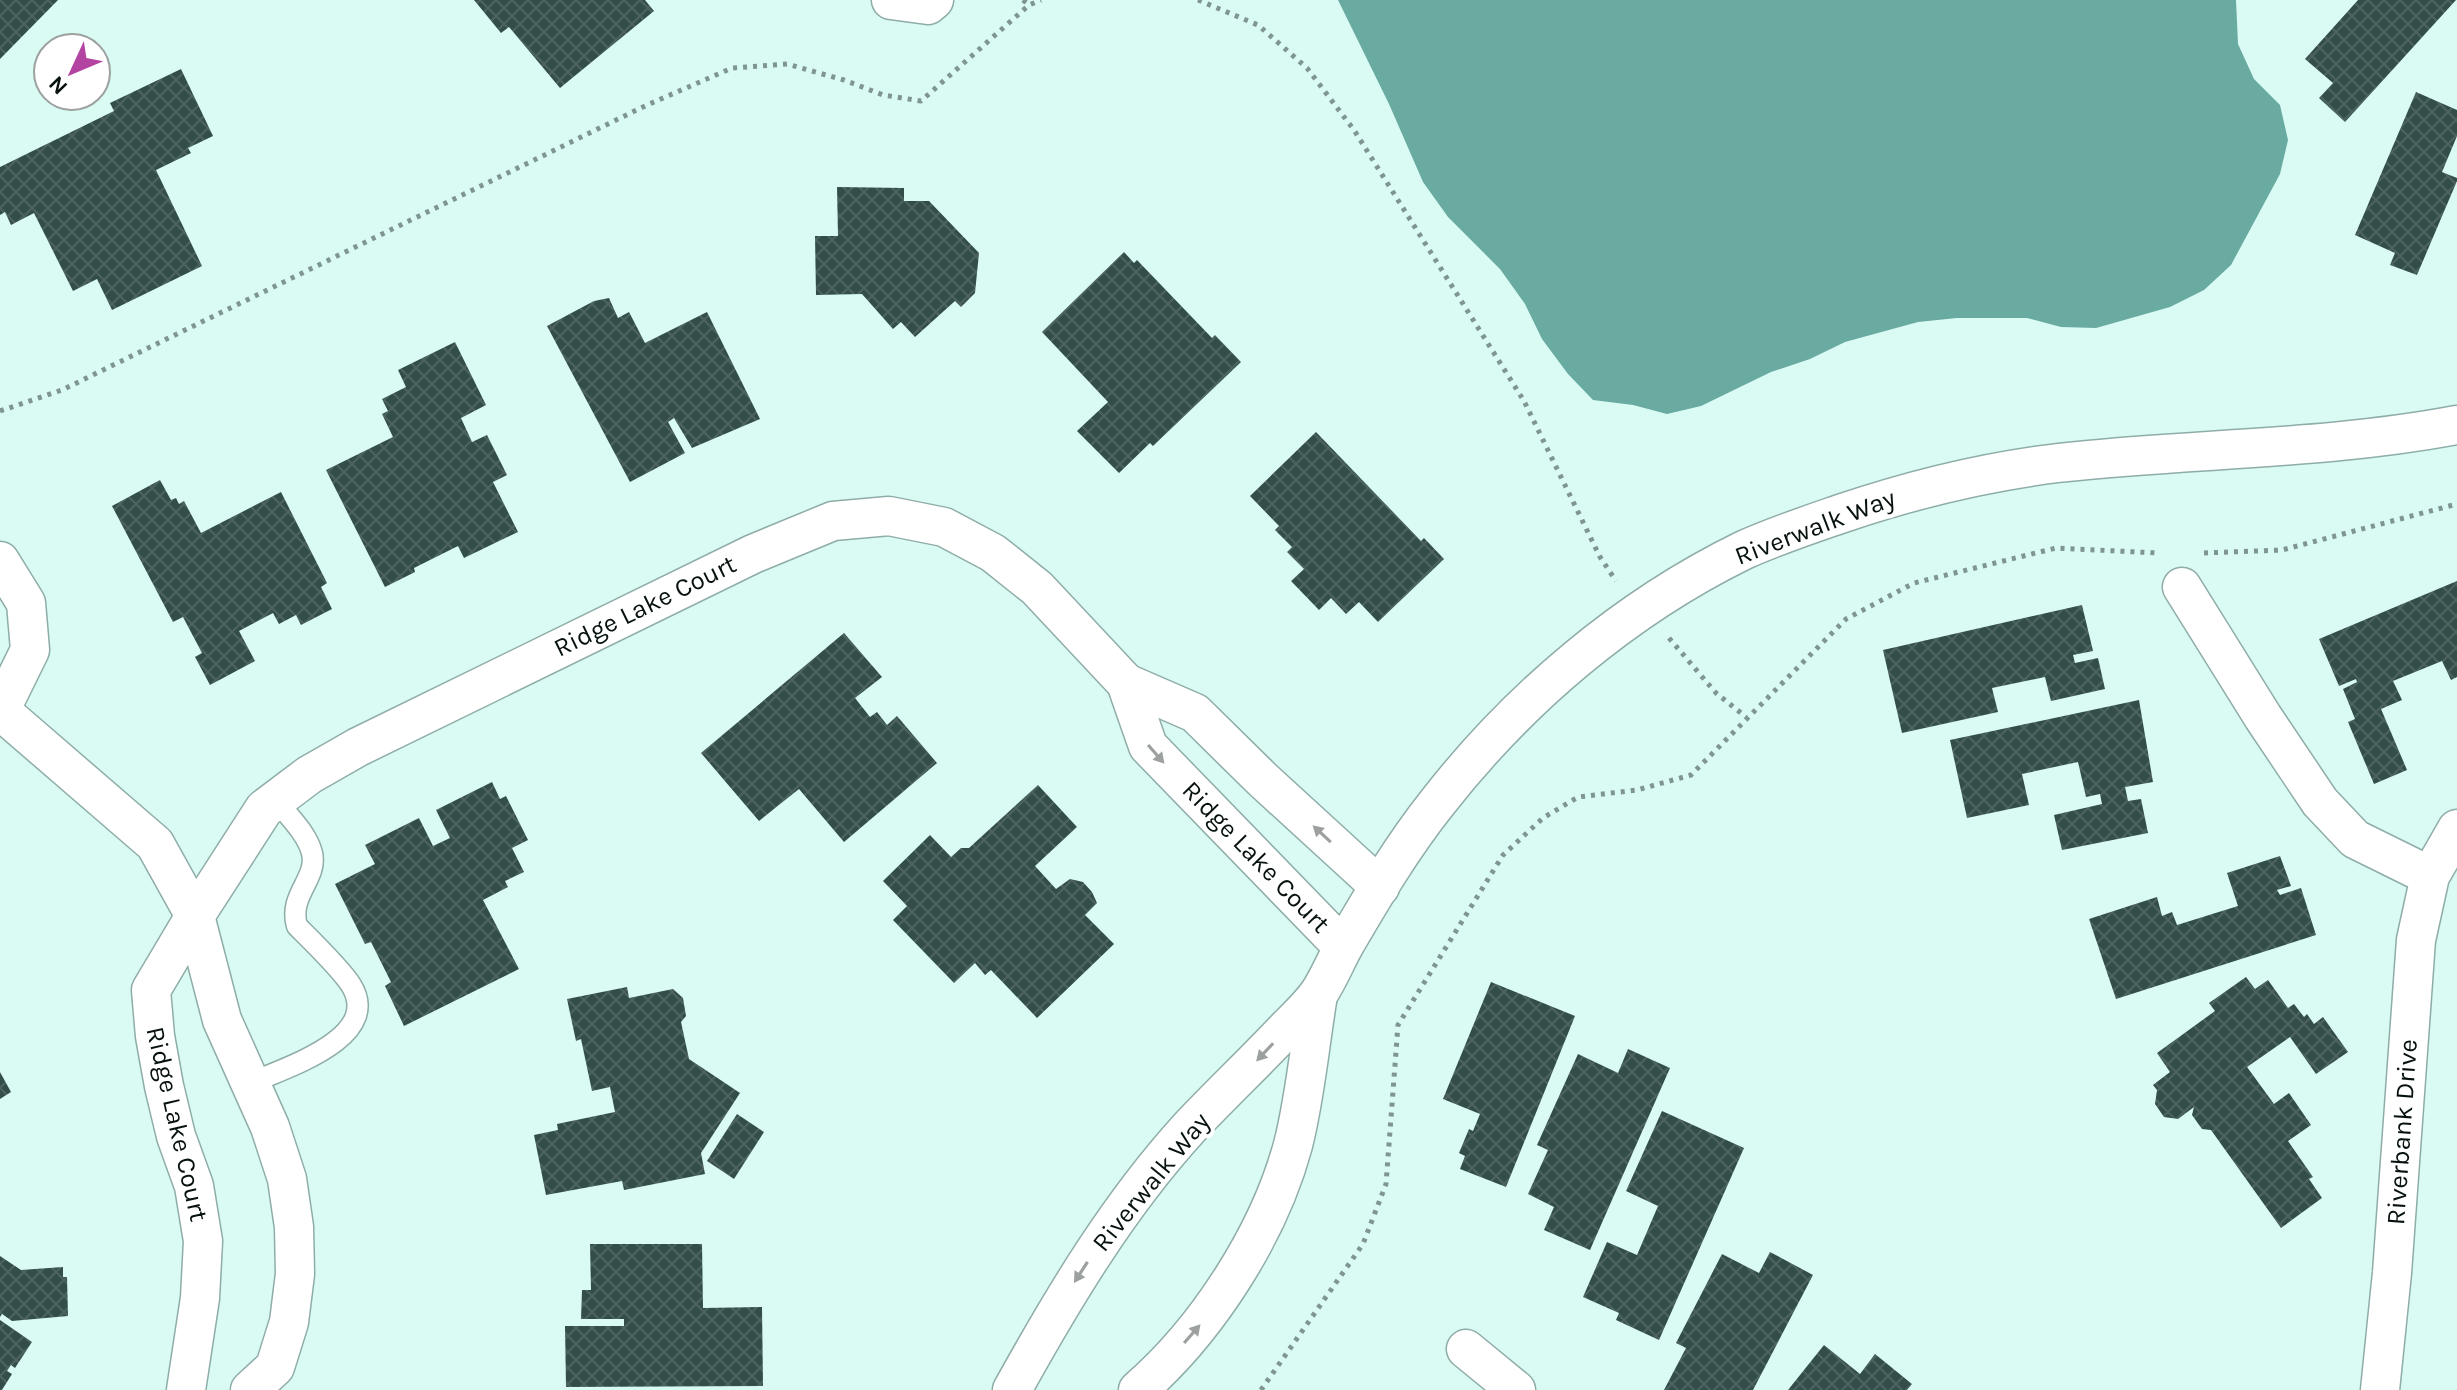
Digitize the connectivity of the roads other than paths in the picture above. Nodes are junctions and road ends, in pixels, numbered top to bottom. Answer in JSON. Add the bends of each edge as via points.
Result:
{"nodes":[{"id":1,"x":891,"y":0,"type":"edge"},
{"id":2,"x":934,"y":0,"type":"edge"},
{"id":3,"x":2457,"y":425,"type":"edge"},
{"id":4,"x":0,"y":561,"type":"edge"},
{"id":5,"x":2182,"y":565,"type":"road end"},
{"id":6,"x":1126,"y":683,"type":"junction"},
{"id":7,"x":0,"y":711,"type":"edge"},
{"id":8,"x":276,"y":800,"type":"junction"},
{"id":9,"x":2457,"y":829,"type":"edge"},
{"id":10,"x":2430,"y":876,"type":"junction"},
{"id":11,"x":1380,"y":887,"type":"junction"},
{"id":12,"x":195,"y":916,"type":"junction"},
{"id":13,"x":1343,"y":947,"type":"junction"},
{"id":14,"x":1318,"y":995,"type":"junction"},
{"id":15,"x":251,"y":1083,"type":"junction"},
{"id":16,"x":1466,"y":1349,"type":"dead end"},
{"id":17,"x":186,"y":1390,"type":"edge"},
{"id":18,"x":250,"y":1390,"type":"edge"},
{"id":19,"x":1012,"y":1390,"type":"edge"},
{"id":20,"x":1138,"y":1390,"type":"edge"},
{"id":21,"x":1516,"y":1390,"type":"edge"},
{"id":22,"x":2380,"y":1390,"type":"edge"}],
"edges":[{"from":1,"to":2,"type":"street","via":[[928,5]]},
{"from":3,"to":11,"type":"street","name":"Riverwalk Way","via":[[2352,441],[1995,472],[1893,496],[1792,530],[1686,583],[1578,658],[1478,753]]},
{"from":4,"to":7,"type":"street","via":[[26,603],[30,650]]},
{"from":5,"to":10,"type":"street","via":[[2263,717],[2320,802],[2355,839]]},
{"from":6,"to":8,"type":"street","name":"Ridge Lake Court","via":[[1037,588],[993,553],[944,527],[889,516],[833,521],[753,554],[358,747]]},
{"from":11,"to":6,"type":"street","name":"Ridge Lake Court","one_way":true,"via":[[1195,713]]},
{"from":6,"to":13,"type":"street","name":"Ridge Lake Court","one_way":true,"via":[[1148,746]]},
{"from":7,"to":12,"type":"street","via":[[155,844]]},
{"from":8,"to":12,"type":"street","name":"Ridge Lake Court","via":[[264,809]]},
{"from":8,"to":15,"type":"lane","via":[[312,854],[313,867],[296,901],[297,926],[352,986],[357,1015],[335,1043]]},
{"from":9,"to":10,"type":"street","name":"Riverbank Drive"},
{"from":10,"to":22,"type":"street","name":"Riverbank Drive","via":[[2416,940]]},
{"from":11,"to":13,"type":"street","name":"Riverwalk Way"},
{"from":12,"to":15,"type":"street","via":[[222,1020]]},
{"from":12,"to":17,"type":"street","name":"Ridge Lake Court","via":[[151,990],[164,1086],[194,1186],[203,1241]]},
{"from":13,"to":14,"type":"street","name":"Riverwalk Way"},
{"from":14,"to":19,"type":"street","name":"Riverwalk Way","one_way":true,"via":[[1189,1129],[1122,1211],[1055,1312]]},
{"from":20,"to":14,"type":"street","name":"Riverwalk Way","one_way":true,"via":[[1198,1327],[1269,1210],[1293,1146]]},
{"from":15,"to":18,"type":"street","via":[[287,1179],[295,1274],[289,1322],[275,1367]]},
{"from":16,"to":21,"type":"street"}]}
